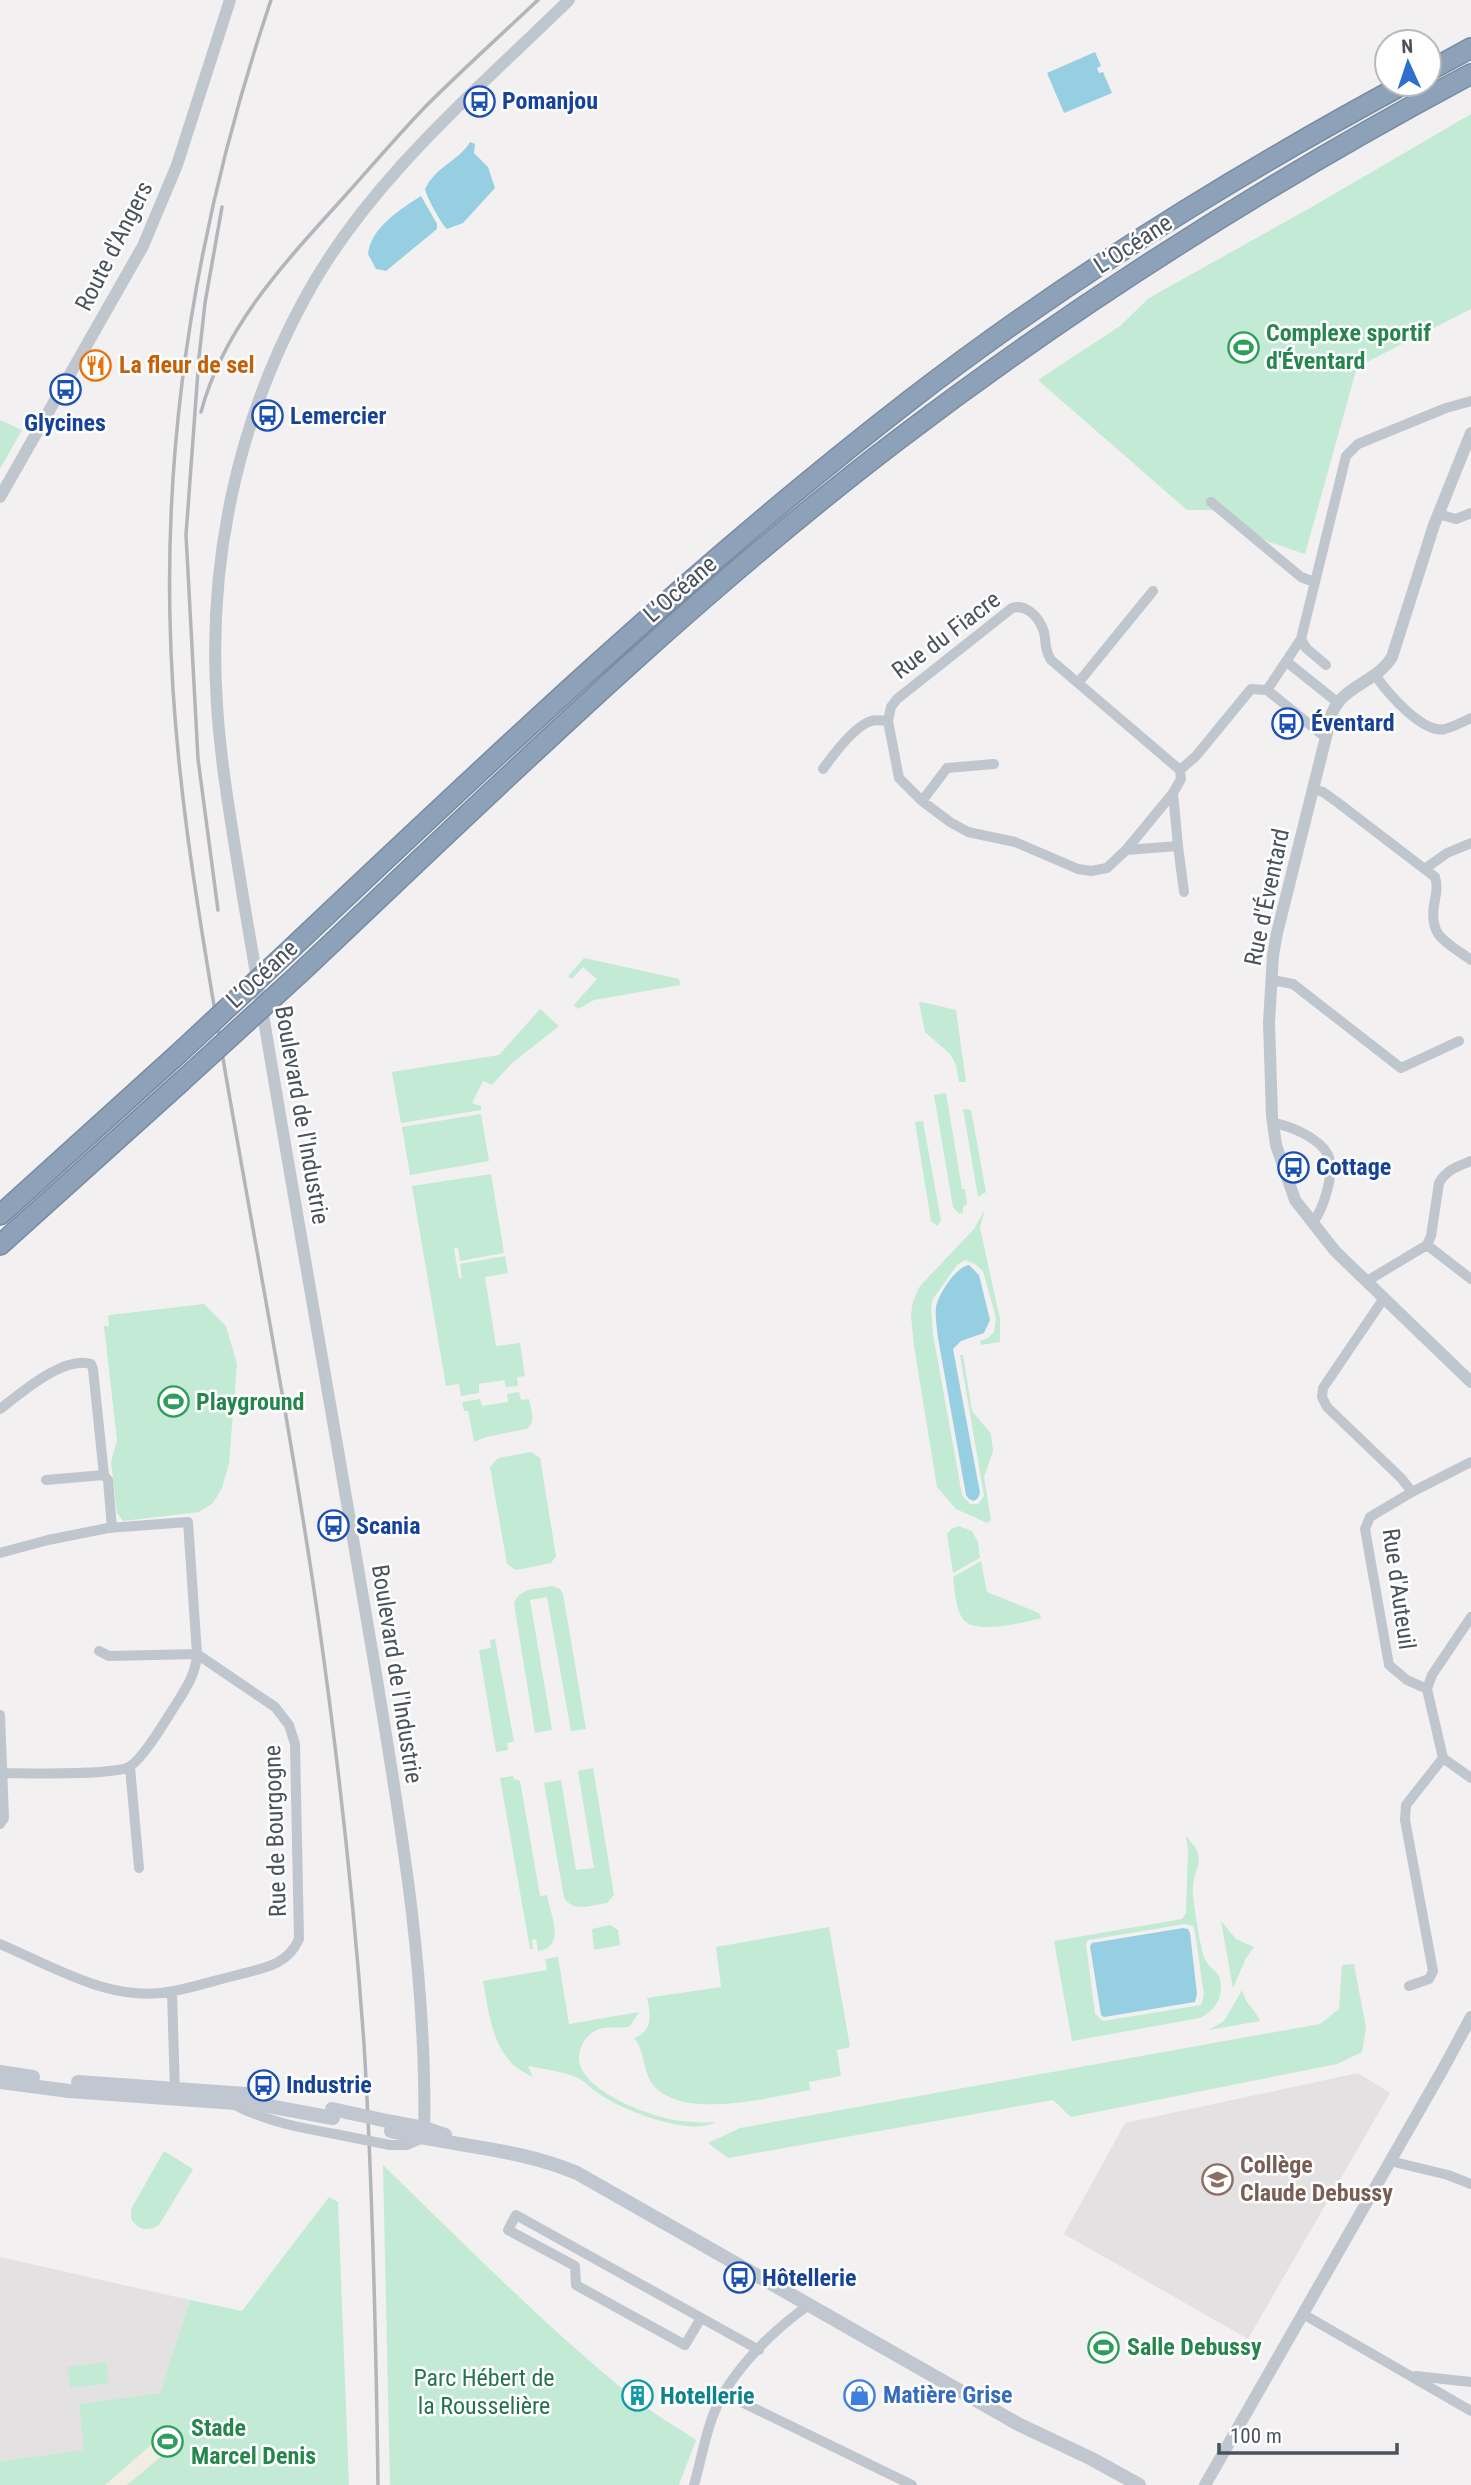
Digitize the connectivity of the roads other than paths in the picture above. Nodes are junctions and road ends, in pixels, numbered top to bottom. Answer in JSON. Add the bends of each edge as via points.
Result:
{"nodes":[{"id":1,"x":230,"y":0,"type":"edge"},
{"id":2,"x":569,"y":0,"type":"edge"},
{"id":3,"x":1471,"y":48,"type":"edge"},
{"id":4,"x":1443,"y":63,"type":"edge"},
{"id":5,"x":1471,"y":74,"type":"edge"},
{"id":6,"x":1379,"y":98,"type":"edge"},
{"id":7,"x":1471,"y":401,"type":"edge"},
{"id":8,"x":1471,"y":433,"type":"edge"},
{"id":9,"x":0,"y":497,"type":"edge"},
{"id":10,"x":1212,"y":502,"type":"dead end"},
{"id":11,"x":1471,"y":513,"type":"edge"},
{"id":12,"x":1438,"y":514,"type":"junction"},
{"id":13,"x":1314,"y":582,"type":"junction"},
{"id":14,"x":1153,"y":591,"type":"dead end"},
{"id":15,"x":1301,"y":639,"type":"junction"},
{"id":16,"x":1287,"y":662,"type":"junction"},
{"id":17,"x":1326,"y":665,"type":"dead end"},
{"id":18,"x":1375,"y":675,"type":"junction"},
{"id":19,"x":1078,"y":683,"type":"junction"},
{"id":20,"x":1267,"y":690,"type":"junction"},
{"id":21,"x":1337,"y":702,"type":"junction"},
{"id":22,"x":1471,"y":718,"type":"edge"},
{"id":23,"x":888,"y":721,"type":"junction"},
{"id":24,"x":1325,"y":737,"type":"junction"},
{"id":25,"x":994,"y":764,"type":"dead end"},
{"id":26,"x":823,"y":769,"type":"dead end"},
{"id":27,"x":1180,"y":770,"type":"junction"},
{"id":28,"x":1313,"y":789,"type":"junction"},
{"id":29,"x":1173,"y":793,"type":"junction"},
{"id":30,"x":922,"y":801,"type":"junction"},
{"id":31,"x":1471,"y":843,"type":"edge"},
{"id":32,"x":1178,"y":846,"type":"junction"},
{"id":33,"x":1126,"y":850,"type":"junction"},
{"id":34,"x":1426,"y":868,"type":"junction"},
{"id":35,"x":1184,"y":892,"type":"dead end"},
{"id":36,"x":1471,"y":960,"type":"edge"},
{"id":37,"x":1272,"y":981,"type":"junction"},
{"id":38,"x":1459,"y":1041,"type":"dead end"},
{"id":39,"x":1272,"y":1123,"type":"junction"},
{"id":40,"x":1471,"y":1161,"type":"edge"},
{"id":41,"x":0,"y":1215,"type":"edge"},
{"id":42,"x":1313,"y":1222,"type":"junction"},
{"id":43,"x":0,"y":1245,"type":"edge"},
{"id":44,"x":1427,"y":1245,"type":"junction"},
{"id":45,"x":1471,"y":1279,"type":"edge"},
{"id":46,"x":1367,"y":1281,"type":"junction"},
{"id":47,"x":1384,"y":1298,"type":"junction"},
{"id":48,"x":1471,"y":1382,"type":"edge"},
{"id":49,"x":0,"y":1409,"type":"edge"},
{"id":50,"x":1471,"y":1465,"type":"edge"},
{"id":51,"x":104,"y":1475,"type":"junction"},
{"id":52,"x":46,"y":1480,"type":"dead end"},
{"id":53,"x":1412,"y":1492,"type":"junction"},
{"id":54,"x":112,"y":1528,"type":"junction"},
{"id":55,"x":0,"y":1553,"type":"edge"},
{"id":56,"x":1471,"y":1617,"type":"edge"},
{"id":57,"x":99,"y":1651,"type":"dead end"},
{"id":58,"x":197,"y":1654,"type":"junction"},
{"id":59,"x":1427,"y":1689,"type":"junction"},
{"id":60,"x":0,"y":1715,"type":"edge"},
{"id":61,"x":1443,"y":1758,"type":"junction"},
{"id":62,"x":130,"y":1767,"type":"junction"},
{"id":63,"x":1,"y":1772,"type":"edge"},
{"id":64,"x":1471,"y":1778,"type":"edge"},
{"id":65,"x":0,"y":1824,"type":"edge"},
{"id":66,"x":139,"y":1868,"type":"dead end"},
{"id":67,"x":0,"y":1944,"type":"edge"},
{"id":68,"x":1409,"y":1986,"type":"dead end"},
{"id":69,"x":172,"y":1992,"type":"junction"},
{"id":70,"x":1471,"y":2017,"type":"edge"},
{"id":71,"x":0,"y":2071,"type":"edge"},
{"id":72,"x":0,"y":2082,"type":"edge"},
{"id":73,"x":175,"y":2094,"type":"junction"},
{"id":74,"x":228,"y":2102,"type":"junction"},
{"id":75,"x":333,"y":2113,"type":"junction"},
{"id":76,"x":391,"y":2133,"type":"junction"},
{"id":77,"x":424,"y":2133,"type":"junction"},
{"id":78,"x":1390,"y":2161,"type":"junction"},
{"id":79,"x":1471,"y":2184,"type":"edge"},
{"id":80,"x":809,"y":2305,"type":"junction"},
{"id":81,"x":1303,"y":2314,"type":"junction"},
{"id":82,"x":701,"y":2318,"type":"junction"},
{"id":83,"x":759,"y":2350,"type":"junction"},
{"id":84,"x":1412,"y":2376,"type":"junction"},
{"id":85,"x":1471,"y":2382,"type":"edge"},
{"id":86,"x":723,"y":2393,"type":"junction"},
{"id":87,"x":1471,"y":2411,"type":"edge"},
{"id":88,"x":694,"y":2485,"type":"edge"},
{"id":89,"x":912,"y":2485,"type":"edge"},
{"id":90,"x":1139,"y":2485,"type":"edge"},
{"id":91,"x":1205,"y":2485,"type":"edge"}],
"edges":[{"from":1,"to":9,"type":"street","name":"Route d'Angers","via":[[177,165],[143,246]]},
{"from":2,"to":77,"type":"street","name":"Boulevard de l'Industrie","via":[[418,147],[346,231],[324,264],[282,344],[243,449],[228,508],[217,586],[215,662],[221,747],[402,1843],[417,1956]]},
{"from":3,"to":4,"type":"highway"},
{"from":5,"to":43,"type":"highway","name":"L’Océane","bridge":true,"via":[[1209,224],[1108,289],[897,440],[677,624]]},
{"from":6,"to":41,"type":"highway","name":"L’Océane","bridge":true,"via":[[1110,259],[912,398],[700,572]]},
{"from":7,"to":13,"type":"street","via":[[1358,444],[1346,456]]},
{"from":8,"to":12,"type":"street"},
{"from":10,"to":13,"type":"street","via":[[1301,577]]},
{"from":11,"to":12,"type":"street","via":[[1456,519]]},
{"from":12,"to":18,"type":"street","via":[[1392,657]]},
{"from":13,"to":15,"type":"street"},
{"from":14,"to":19,"type":"street"},
{"from":15,"to":16,"type":"street"},
{"from":15,"to":17,"type":"street"},
{"from":16,"to":20,"type":"street"},
{"from":16,"to":21,"type":"street"},
{"from":18,"to":21,"type":"street"},
{"from":18,"to":22,"type":"street","via":[[1388,694],[1427,727],[1444,730]]},
{"from":19,"to":23,"type":"street","name":"Rue du Fiacre","via":[[1051,660],[1042,626],[1020,606],[897,699]]},
{"from":19,"to":27,"type":"street","name":"Rue du Fiacre"},
{"from":20,"to":24,"type":"street"},
{"from":20,"to":27,"type":"street","via":[[1251,689]]},
{"from":21,"to":24,"type":"street","name":"Rue d'Éventard"},
{"from":23,"to":26,"type":"street","via":[[874,720],[862,726]]},
{"from":23,"to":30,"type":"street","via":[[898,778]]},
{"from":24,"to":28,"type":"street","name":"Rue d'Éventard"},
{"from":25,"to":30,"type":"street","via":[[947,768]]},
{"from":27,"to":29,"type":"street","via":[[1181,779]]},
{"from":28,"to":34,"type":"street"},
{"from":28,"to":37,"type":"street","name":"Rue d'Éventard","via":[[1277,933]]},
{"from":29,"to":32,"type":"street"},
{"from":29,"to":33,"type":"street"},
{"from":30,"to":33,"type":"street","via":[[968,832],[1015,842],[1078,869],[1107,868]]},
{"from":31,"to":34,"type":"street"},
{"from":32,"to":33,"type":"street"},
{"from":32,"to":35,"type":"street"},
{"from":34,"to":36,"type":"street","via":[[1437,885],[1433,928]]},
{"from":37,"to":38,"type":"street","via":[[1293,984],[1401,1068]]},
{"from":37,"to":39,"type":"street","name":"Rue d'Éventard"},
{"from":39,"to":42,"type":"street","name":"Rue d'Éventard","via":[[1295,1200]]},
{"from":39,"to":42,"type":"street","via":[[1292,1127],[1328,1154],[1331,1168],[1325,1200]]},
{"from":40,"to":44,"type":"street","via":[[1443,1176]]},
{"from":42,"to":46,"type":"street","name":"Rue d'Éventard"},
{"from":44,"to":45,"type":"street"},
{"from":44,"to":46,"type":"street"},
{"from":46,"to":47,"type":"street","name":"Rue d'Éventard"},
{"from":47,"to":48,"type":"street","name":"Rue d'Éventard"},
{"from":47,"to":53,"type":"street","via":[[1323,1388],[1322,1397]]},
{"from":49,"to":51,"type":"street","via":[[61,1366],[89,1363]]},
{"from":50,"to":53,"type":"street","name":"Rue d'Auteuil"},
{"from":51,"to":52,"type":"street"},
{"from":51,"to":54,"type":"street"},
{"from":53,"to":59,"type":"street","name":"Rue d'Auteuil","via":[[1370,1517],[1365,1529],[1389,1665]]},
{"from":54,"to":55,"type":"street"},
{"from":54,"to":58,"type":"street","via":[[188,1522]]},
{"from":56,"to":59,"type":"street"},
{"from":57,"to":58,"type":"street","via":[[108,1656]]},
{"from":58,"to":62,"type":"street","via":[[190,1683]]},
{"from":58,"to":69,"type":"street","name":"Rue de Bourgogne","via":[[275,1707],[293,1734],[299,1939],[278,1964]]},
{"from":59,"to":61,"type":"street"},
{"from":60,"to":63,"type":"street"},
{"from":61,"to":64,"type":"street"},
{"from":61,"to":68,"type":"street","via":[[1406,1805],[1433,1972],[1429,1979]]},
{"from":62,"to":63,"type":"street"},
{"from":62,"to":66,"type":"street"},
{"from":63,"to":65,"type":"street","via":[[4,1818]]},
{"from":67,"to":69,"type":"street","name":"Rue de Bourgogne","via":[[111,1990]]},
{"from":69,"to":73,"type":"street"},
{"from":70,"to":78,"type":"street"},
{"from":71,"to":73,"type":"main road"},
{"from":72,"to":73,"type":"main road","via":[[69,2091]]},
{"from":73,"to":74,"type":"main road"},
{"from":73,"to":75,"type":"main road","via":[[263,2095]]},
{"from":74,"to":75,"type":"main road"},
{"from":74,"to":76,"type":"street","bridge":true,"via":[[251,2113],[335,2134]]},
{"from":75,"to":76,"type":"main road","bridge":true},
{"from":76,"to":77,"type":"main road"},
{"from":76,"to":77,"type":"street","via":[[407,2145]]},
{"from":77,"to":80,"type":"main road","via":[[577,2173]]},
{"from":78,"to":79,"type":"street"},
{"from":78,"to":81,"type":"street"},
{"from":80,"to":83,"type":"street"},
{"from":80,"to":90,"type":"main road","via":[[1018,2424]]},
{"from":81,"to":84,"type":"street"},
{"from":81,"to":91,"type":"street"},
{"from":82,"to":82,"type":"street","via":[[685,2345],[576,2285],[575,2266],[508,2230],[516,2215]]},
{"from":82,"to":83,"type":"street"},
{"from":83,"to":86,"type":"street"},
{"from":84,"to":85,"type":"street"},
{"from":84,"to":87,"type":"street"},
{"from":86,"to":88,"type":"street"},
{"from":86,"to":89,"type":"street"}]}
